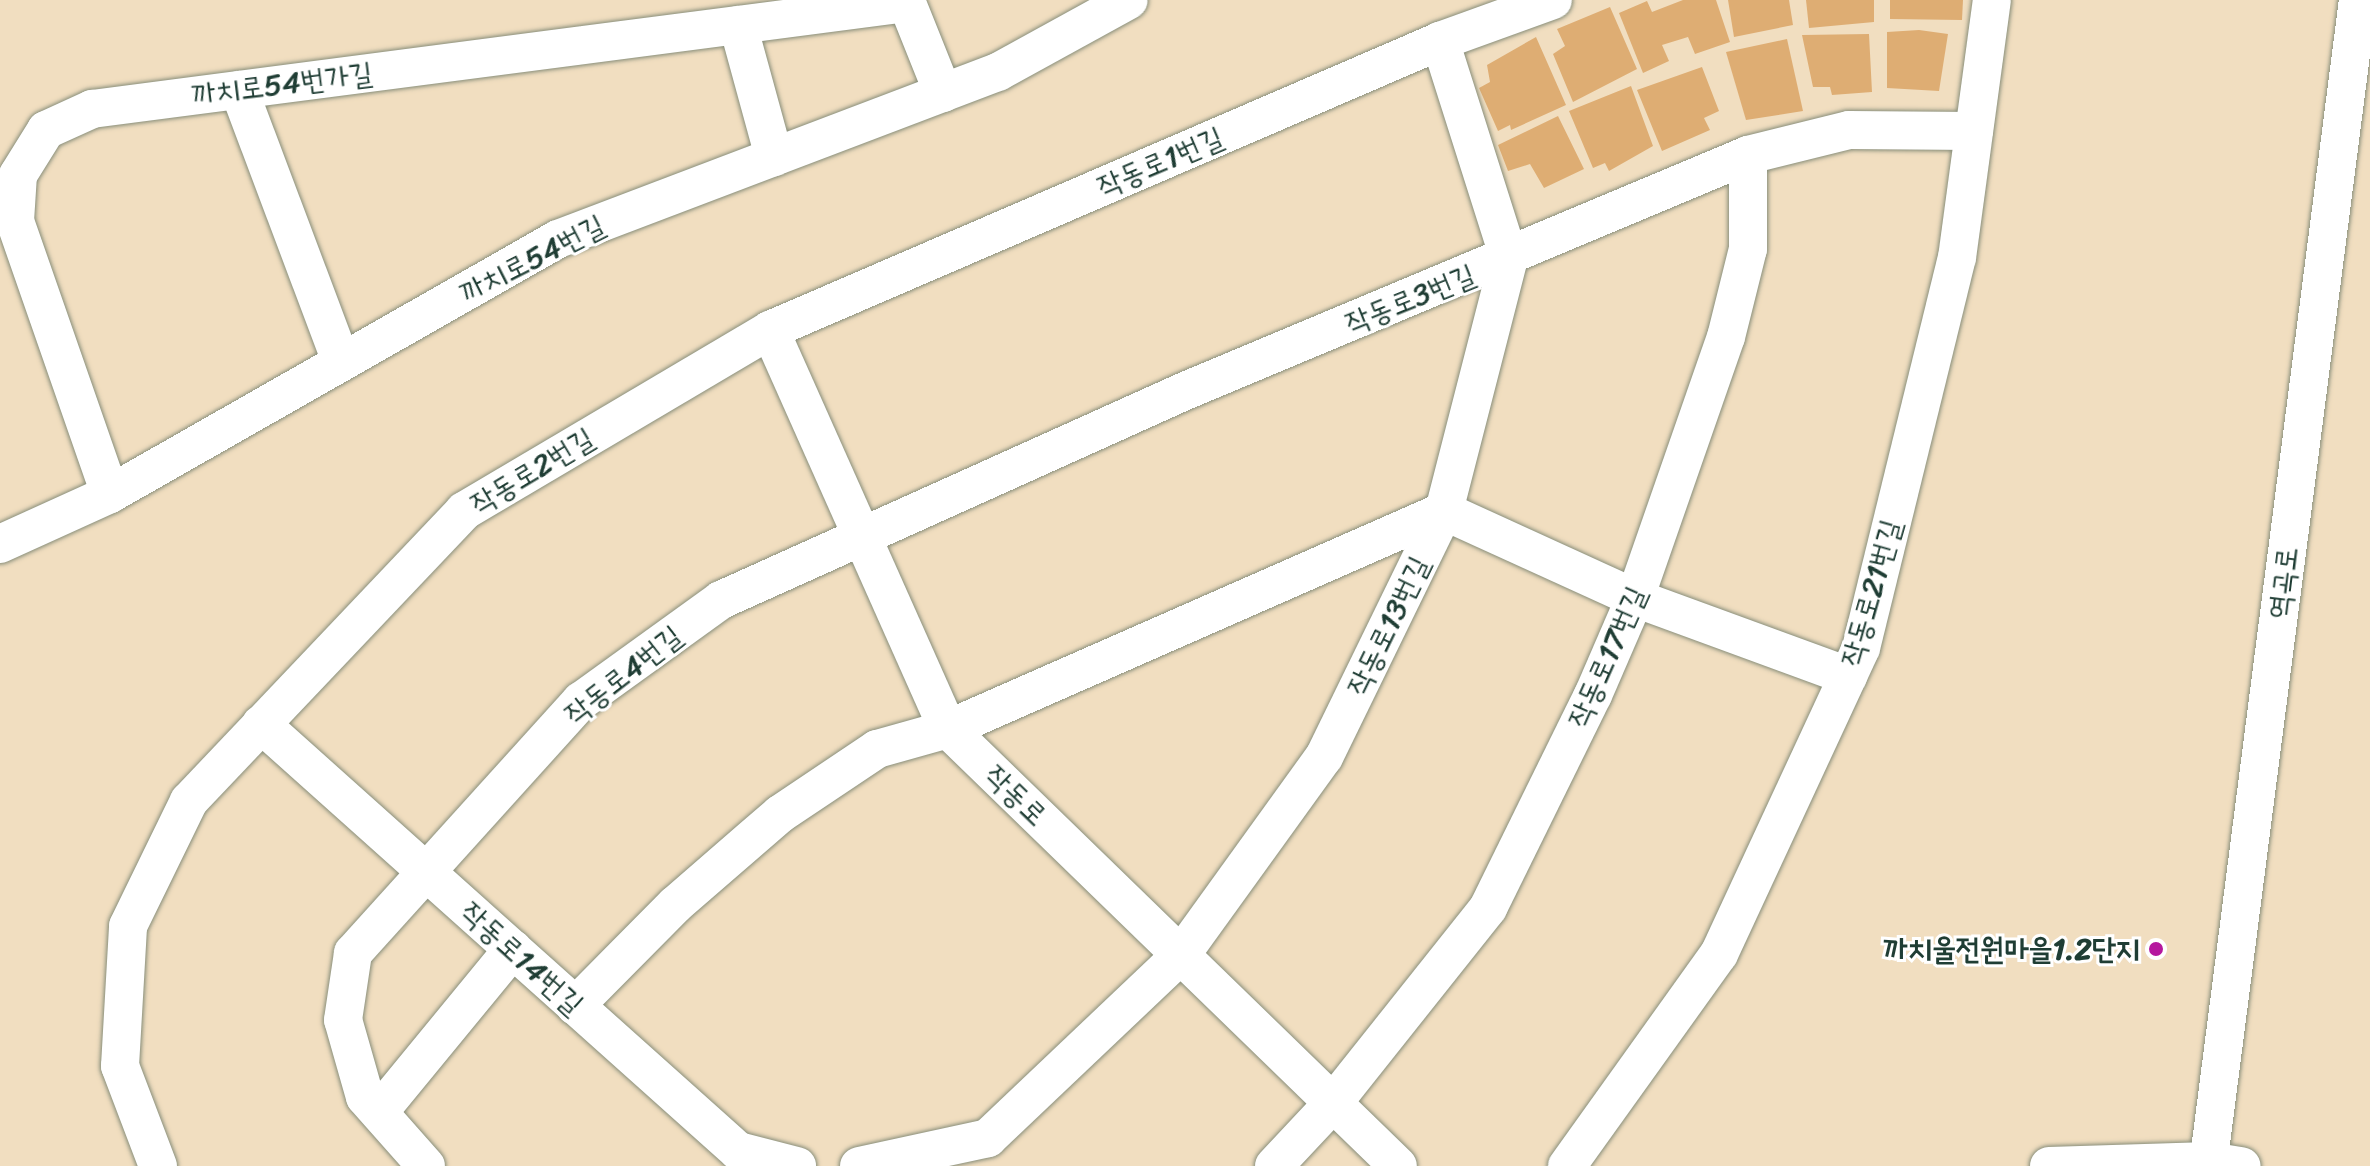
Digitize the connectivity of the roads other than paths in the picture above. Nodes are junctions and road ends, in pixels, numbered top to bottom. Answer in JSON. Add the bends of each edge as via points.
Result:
{"nodes":[{"id":1,"x":1129,"y":0,"type":"edge"},
{"id":2,"x":1553,"y":0,"type":"edge"},
{"id":3,"x":1992,"y":0,"type":"edge"},
{"id":4,"x":2358,"y":0,"type":"edge"},
{"id":5,"x":738,"y":25,"type":"junction"},
{"id":6,"x":1440,"y":41,"type":"junction"},
{"id":7,"x":239,"y":90,"type":"junction"},
{"id":8,"x":943,"y":93,"type":"junction"},
{"id":9,"x":1974,"y":131,"type":"junction"},
{"id":10,"x":1748,"y":155,"type":"junction"},
{"id":11,"x":774,"y":157,"type":"junction"},
{"id":12,"x":1509,"y":258,"type":"junction"},
{"id":13,"x":770,"y":330,"type":"junction"},
{"id":14,"x":341,"y":362,"type":"junction"},
{"id":15,"x":110,"y":494,"type":"junction"},
{"id":16,"x":1444,"y":511,"type":"junction"},
{"id":17,"x":861,"y":533,"type":"junction"},
{"id":18,"x":0,"y":544,"type":"edge"},
{"id":19,"x":1635,"y":598,"type":"junction"},
{"id":20,"x":1848,"y":676,"type":"junction"},
{"id":21,"x":261,"y":724,"type":"junction"},
{"id":22,"x":948,"y":729,"type":"junction"},
{"id":23,"x":425,"y":871,"type":"junction"},
{"id":24,"x":513,"y":949,"type":"junction"},
{"id":25,"x":1181,"y":955,"type":"junction"},
{"id":26,"x":575,"y":1006,"type":"junction"},
{"id":27,"x":1333,"y":1103,"type":"junction"},
{"id":28,"x":379,"y":1112,"type":"junction"},
{"id":29,"x":2220,"y":1164,"type":"edge"},
{"id":30,"x":158,"y":1166,"type":"edge"},
{"id":31,"x":426,"y":1166,"type":"edge"},
{"id":32,"x":797,"y":1166,"type":"edge"},
{"id":33,"x":859,"y":1166,"type":"edge"},
{"id":34,"x":1274,"y":1166,"type":"edge"},
{"id":35,"x":1398,"y":1166,"type":"edge"},
{"id":36,"x":1567,"y":1166,"type":"edge"},
{"id":37,"x":2049,"y":1166,"type":"edge"}],
"edges":[{"from":1,"to":8,"type":"street","name":"까치로54번길","via":[[998,72]]},
{"from":2,"to":6,"type":"street","name":"작동로1번길"},
{"from":3,"to":9,"type":"street","name":"작동로21번길"},
{"from":4,"to":29,"type":"street","name":"역곡로"},
{"from":5,"to":7,"type":"street","name":"까치로54번가길"},
{"from":5,"to":8,"type":"street","name":"까치로54번가길","via":[[907,3]]},
{"from":5,"to":11,"type":"street"},
{"from":6,"to":12,"type":"street"},
{"from":6,"to":13,"type":"street","name":"작동로1번길"},
{"from":7,"to":14,"type":"street"},
{"from":7,"to":15,"type":"street","name":"까치로54번가길","via":[[92,109],[46,130],[18,175],[15,221]]},
{"from":8,"to":11,"type":"street","name":"까치로54번길"},
{"from":9,"to":10,"type":"street","name":"작동로3번길","via":[[1849,130]]},
{"from":9,"to":20,"type":"street","name":"작동로21번길","via":[[1957,258],[1861,648]]},
{"from":10,"to":12,"type":"street","name":"작동로3번길"},
{"from":10,"to":19,"type":"street","name":"작동로17번길","via":[[1748,249],[1730,322]]},
{"from":11,"to":14,"type":"street","name":"까치로54번길","via":[[558,239]]},
{"from":12,"to":16,"type":"street","name":"작동로13번길"},
{"from":12,"to":17,"type":"street","name":"작동로3번길"},
{"from":13,"to":17,"type":"street","name":"작동로"},
{"from":13,"to":21,"type":"street","name":"작동로2번길","via":[[464,511]]},
{"from":14,"to":15,"type":"street","name":"까치로54번길"},
{"from":15,"to":18,"type":"street","name":"까치로54번길"},
{"from":16,"to":19,"type":"street"},
{"from":16,"to":22,"type":"street"},
{"from":16,"to":25,"type":"street","name":"작동로13번길","via":[[1324,757]]},
{"from":17,"to":22,"type":"street","name":"작동로"},
{"from":17,"to":23,"type":"street","name":"작동로4번길","via":[[721,600],[581,701]]},
{"from":19,"to":20,"type":"street"},
{"from":19,"to":27,"type":"street","name":"작동로17번길","via":[[1488,908]]},
{"from":20,"to":36,"type":"street","name":"작동로21번길","via":[[1719,954]]},
{"from":21,"to":23,"type":"street","name":"작동로14번길"},
{"from":21,"to":30,"type":"street","name":"작동로2번길","via":[[189,801],[128,926],[120,1066]]},
{"from":22,"to":25,"type":"street","name":"작동로"},
{"from":22,"to":26,"type":"street","via":[[877,749],[780,814],[675,905]]},
{"from":23,"to":24,"type":"street","name":"작동로14번길"},
{"from":23,"to":28,"type":"street","name":"작동로4번길","via":[[353,953],[343,1020],[365,1097]]},
{"from":24,"to":26,"type":"street","name":"작동로14번길"},
{"from":24,"to":28,"type":"street"},
{"from":25,"to":27,"type":"street","name":"작동로"},
{"from":25,"to":33,"type":"street","via":[[988,1138]]},
{"from":26,"to":32,"type":"street","name":"작동로14번길","via":[[738,1151]]},
{"from":27,"to":34,"type":"street","name":"작동로17번길"},
{"from":27,"to":35,"type":"street","name":"작동로"},
{"from":28,"to":31,"type":"street","name":"작동로4번길"},
{"from":29,"to":37,"type":"street"}]}
